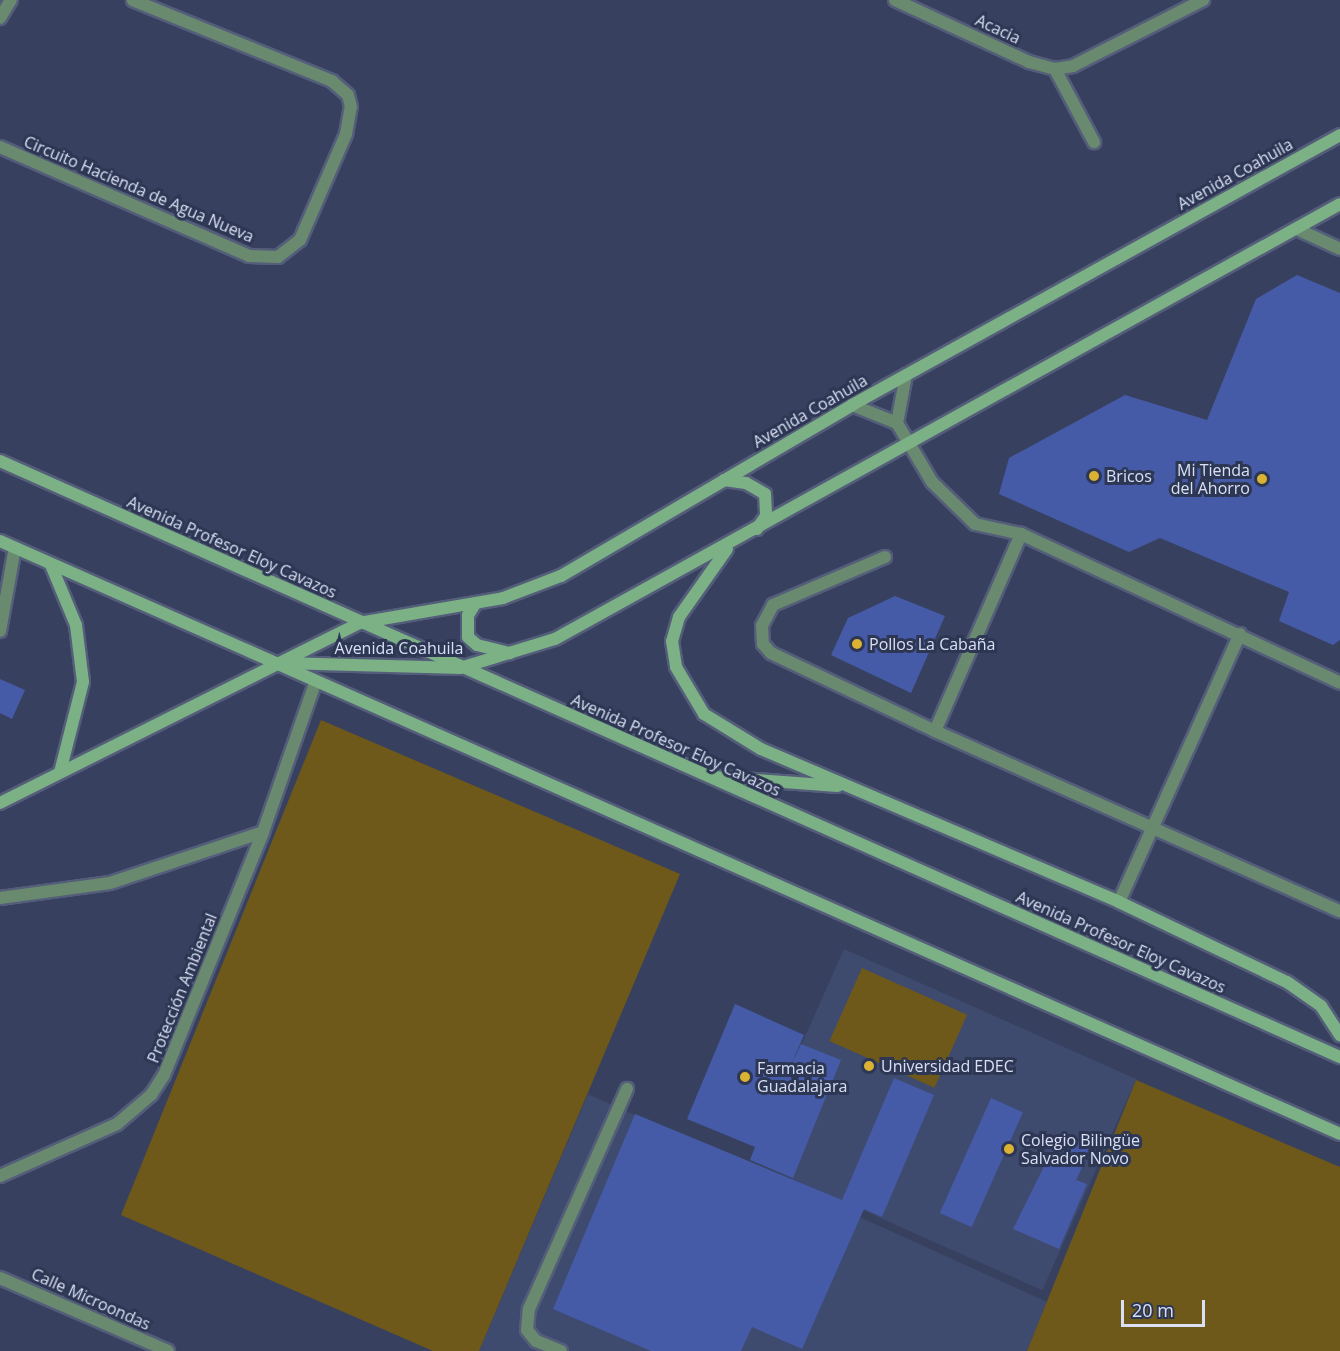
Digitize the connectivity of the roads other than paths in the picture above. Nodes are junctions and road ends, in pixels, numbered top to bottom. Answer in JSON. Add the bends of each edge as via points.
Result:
{"nodes":[{"id":1,"x":11,"y":0,"type":"edge"},
{"id":2,"x":133,"y":0,"type":"edge"},
{"id":3,"x":895,"y":0,"type":"edge"},
{"id":4,"x":1203,"y":0,"type":"edge"},
{"id":5,"x":0,"y":18,"type":"edge"},
{"id":6,"x":1055,"y":69,"type":"junction"},
{"id":7,"x":1340,"y":135,"type":"edge"},
{"id":8,"x":1094,"y":142,"type":"dead end"},
{"id":9,"x":0,"y":147,"type":"edge"},
{"id":10,"x":1340,"y":204,"type":"edge"},
{"id":11,"x":1297,"y":229,"type":"junction"},
{"id":12,"x":1340,"y":249,"type":"edge"},
{"id":13,"x":906,"y":375,"type":"junction"},
{"id":14,"x":852,"y":405,"type":"junction"},
{"id":15,"x":897,"y":423,"type":"junction"},
{"id":16,"x":908,"y":447,"type":"junction"},
{"id":17,"x":0,"y":461,"type":"edge"},
{"id":18,"x":724,"y":480,"type":"junction"},
{"id":19,"x":757,"y":531,"type":"junction"},
{"id":20,"x":1021,"y":534,"type":"junction"},
{"id":21,"x":0,"y":541,"type":"edge"},
{"id":22,"x":730,"y":545,"type":"junction"},
{"id":23,"x":15,"y":548,"type":"junction"},
{"id":24,"x":885,"y":557,"type":"dead end"},
{"id":25,"x":51,"y":565,"type":"junction"},
{"id":26,"x":475,"y":603,"type":"junction"},
{"id":27,"x":359,"y":623,"type":"junction"},
{"id":28,"x":0,"y":631,"type":"edge"},
{"id":29,"x":1240,"y":634,"type":"junction"},
{"id":30,"x":513,"y":653,"type":"junction"},
{"id":31,"x":279,"y":663,"type":"junction"},
{"id":32,"x":460,"y":668,"type":"junction"},
{"id":33,"x":316,"y":681,"type":"junction"},
{"id":34,"x":1340,"y":683,"type":"edge"},
{"id":35,"x":935,"y":731,"type":"junction"},
{"id":36,"x":60,"y":772,"type":"junction"},
{"id":37,"x":705,"y":776,"type":"junction"},
{"id":38,"x":848,"y":787,"type":"junction"},
{"id":39,"x":0,"y":803,"type":"edge"},
{"id":40,"x":1155,"y":828,"type":"junction"},
{"id":41,"x":263,"y":832,"type":"junction"},
{"id":42,"x":0,"y":898,"type":"edge"},
{"id":43,"x":1119,"y":902,"type":"junction"},
{"id":44,"x":1340,"y":911,"type":"edge"},
{"id":45,"x":1340,"y":1035,"type":"edge"},
{"id":46,"x":1340,"y":1057,"type":"edge"},
{"id":47,"x":627,"y":1089,"type":"dead end"},
{"id":48,"x":1340,"y":1134,"type":"edge"},
{"id":49,"x":0,"y":1176,"type":"edge"},
{"id":50,"x":0,"y":1278,"type":"edge"},
{"id":51,"x":168,"y":1351,"type":"edge"},
{"id":52,"x":561,"y":1351,"type":"edge"}],
"edges":[{"from":1,"to":5,"type":"street"},
{"from":2,"to":9,"type":"street","name":"Circuito Hacienda de Agua Nueva","via":[[332,81],[348,95],[351,107],[346,134],[300,240],[278,257],[249,256]]},
{"from":3,"to":6,"type":"street","name":"Acacia","via":[[1029,62]]},
{"from":4,"to":6,"type":"street","via":[[1073,66]]},
{"from":6,"to":8,"type":"street"},
{"from":7,"to":13,"type":"main road","name":"Avenida Coahuila"},
{"from":10,"to":11,"type":"main road","name":"Avenida Coahuila"},
{"from":11,"to":12,"type":"street"},
{"from":11,"to":16,"type":"main road","name":"Avenida Coahuila"},
{"from":13,"to":14,"type":"main road","name":"Avenida Coahuila"},
{"from":13,"to":15,"type":"street"},
{"from":14,"to":15,"type":"street"},
{"from":14,"to":18,"type":"main road","name":"Avenida Coahuila"},
{"from":15,"to":16,"type":"street"},
{"from":16,"to":19,"type":"main road","name":"Avenida Coahuila"},
{"from":16,"to":20,"type":"street","via":[[932,482],[975,524]]},
{"from":17,"to":27,"type":"main road","name":"Avenida Profesor Eloy Cavazos"},
{"from":18,"to":19,"type":"main road","via":[[757,487],[765,494],[766,516]]},
{"from":18,"to":26,"type":"main road","name":"Avenida Coahuila","via":[[561,576]]},
{"from":19,"to":22,"type":"main road","name":"Avenida Coahuila"},
{"from":20,"to":29,"type":"street"},
{"from":20,"to":35,"type":"street"},
{"from":21,"to":23,"type":"main road"},
{"from":22,"to":30,"type":"main road","name":"Avenida Coahuila","via":[[555,639]]},
{"from":22,"to":38,"type":"main road","via":[[679,617],[672,641],[676,667],[705,714],[761,749]]},
{"from":23,"to":25,"type":"main road"},
{"from":23,"to":28,"type":"street"},
{"from":24,"to":35,"type":"street","via":[[773,605],[762,627],[763,644],[771,653]]},
{"from":25,"to":31,"type":"main road"},
{"from":25,"to":36,"type":"main road","via":[[76,625],[83,682]]},
{"from":26,"to":27,"type":"main road","name":"Avenida Coahuila"},
{"from":26,"to":30,"type":"main road","via":[[468,615],[468,637],[477,645]]},
{"from":27,"to":31,"type":"main road","name":"Avenida Coahuila"},
{"from":27,"to":32,"type":"main road","name":"Avenida Profesor Eloy Cavazos"},
{"from":29,"to":34,"type":"street"},
{"from":29,"to":40,"type":"street"},
{"from":30,"to":32,"type":"main road","name":"Avenida Coahuila"},
{"from":31,"to":32,"type":"main road","name":"Avenida Coahuila"},
{"from":31,"to":33,"type":"main road"},
{"from":31,"to":36,"type":"main road","name":"Avenida Coahuila"},
{"from":32,"to":37,"type":"main road","name":"Avenida Profesor Eloy Cavazos"},
{"from":33,"to":41,"type":"street","name":"Protección Ambiental"},
{"from":33,"to":48,"type":"main road"},
{"from":35,"to":40,"type":"street"},
{"from":36,"to":39,"type":"main road","name":"Avenida Coahuila"},
{"from":37,"to":38,"type":"main road"},
{"from":37,"to":46,"type":"main road","name":"Avenida Profesor Eloy Cavazos"},
{"from":38,"to":43,"type":"main road"},
{"from":40,"to":43,"type":"street"},
{"from":40,"to":44,"type":"street"},
{"from":41,"to":42,"type":"street","via":[[110,883]]},
{"from":41,"to":49,"type":"street","name":"Protección Ambiental","via":[[179,1046],[150,1095],[117,1124]]},
{"from":43,"to":45,"type":"main road","via":[[1287,982],[1321,1006]]},
{"from":47,"to":52,"type":"street","via":[[529,1309],[527,1330],[536,1341]]},
{"from":50,"to":51,"type":"street","name":"Calle Microondas"}]}
